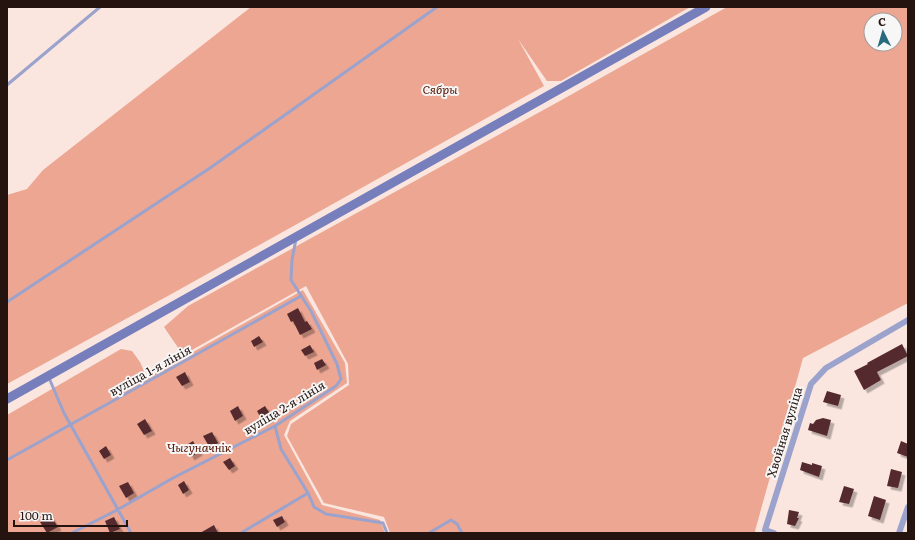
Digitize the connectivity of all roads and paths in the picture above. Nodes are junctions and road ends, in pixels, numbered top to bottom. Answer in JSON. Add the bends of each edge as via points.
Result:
{"nodes":[{"id":1,"x":100,"y":7,"type":"edge"},
{"id":2,"x":437,"y":7,"type":"edge"},
{"id":3,"x":706,"y":7,"type":"edge"},
{"id":4,"x":7,"y":85,"type":"edge"},
{"id":5,"x":297,"y":237,"type":"junction"},
{"id":6,"x":301,"y":296,"type":"junction"},
{"id":7,"x":7,"y":302,"type":"edge"},
{"id":8,"x":908,"y":320,"type":"edge"},
{"id":9,"x":48,"y":376,"type":"junction"},
{"id":10,"x":7,"y":399,"type":"edge"},
{"id":11,"x":71,"y":425,"type":"junction"},
{"id":12,"x":275,"y":426,"type":"junction"},
{"id":13,"x":7,"y":460,"type":"edge"},
{"id":14,"x":308,"y":493,"type":"junction"},
{"id":15,"x":908,"y":507,"type":"edge"},
{"id":16,"x":117,"y":510,"type":"junction"},
{"id":17,"x":72,"y":533,"type":"edge"},
{"id":18,"x":131,"y":533,"type":"edge"},
{"id":19,"x":241,"y":533,"type":"edge"},
{"id":20,"x":387,"y":533,"type":"edge"},
{"id":21,"x":429,"y":533,"type":"edge"},
{"id":22,"x":462,"y":533,"type":"edge"},
{"id":23,"x":774,"y":533,"type":"edge"},
{"id":24,"x":899,"y":533,"type":"edge"}],
"edges":[{"from":1,"to":4,"type":"lane"},
{"from":2,"to":7,"type":"lane","via":[[210,168]]},
{"from":3,"to":5,"type":"main road"},
{"from":5,"to":6,"type":"lane","via":[[291,280]]},
{"from":5,"to":9,"type":"main road"},
{"from":6,"to":11,"type":"lane","name":"вуліца 1-я лінія"},
{"from":6,"to":12,"type":"lane","name":"вуліца 2-я лінія","via":[[337,364],[341,378],[336,386]]},
{"from":8,"to":23,"type":"street","name":"Хвойная вуліца","via":[[826,368],[810,384],[765,530]]},
{"from":9,"to":10,"type":"main road"},
{"from":9,"to":11,"type":"lane"},
{"from":11,"to":13,"type":"lane","name":"вуліца 1-я лінія"},
{"from":11,"to":16,"type":"lane"},
{"from":12,"to":14,"type":"lane","via":[[282,449]]},
{"from":12,"to":16,"type":"lane","name":"вуліца 2-я лінія"},
{"from":14,"to":19,"type":"lane"},
{"from":14,"to":20,"type":"lane","via":[[314,507],[326,514],[383,523]]},
{"from":15,"to":24,"type":"street"},
{"from":16,"to":17,"type":"lane","name":"вуліца 2-я лінія"},
{"from":16,"to":18,"type":"lane"},
{"from":21,"to":22,"type":"lane","via":[[451,520]]}]}
